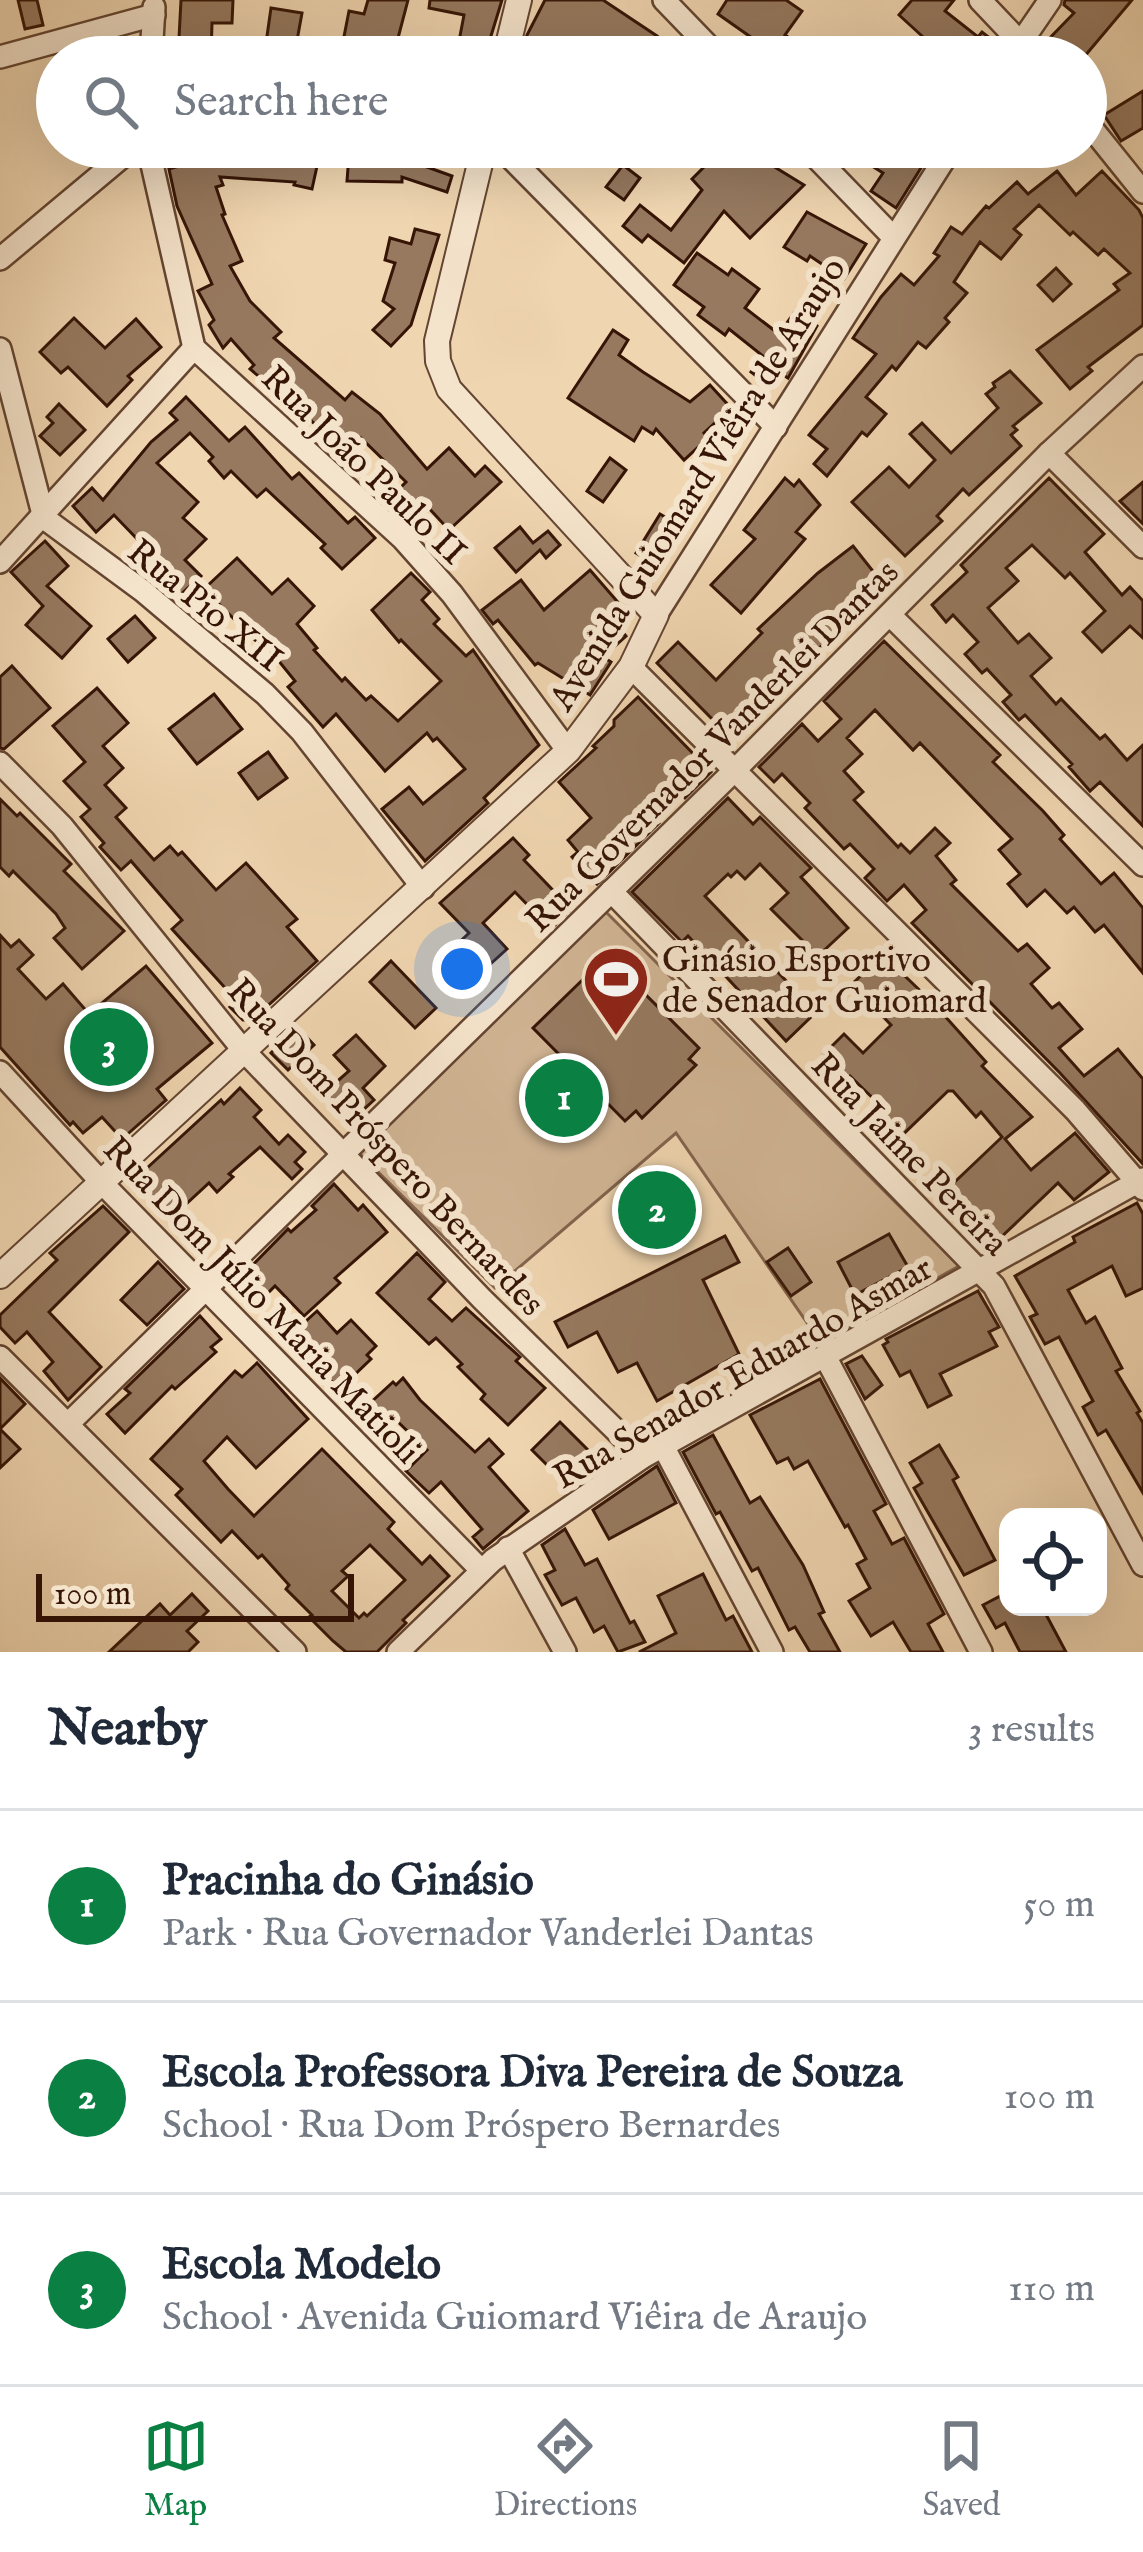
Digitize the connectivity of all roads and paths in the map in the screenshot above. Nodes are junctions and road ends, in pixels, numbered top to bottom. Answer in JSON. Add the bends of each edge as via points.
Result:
{"nodes":[{"id":1,"x":519,"y":0,"type":"edge"},
{"id":2,"x":664,"y":0,"type":"edge"},
{"id":3,"x":980,"y":0,"type":"edge"},
{"id":4,"x":1050,"y":0,"type":"edge"},
{"id":5,"x":154,"y":7,"type":"edge"},
{"id":6,"x":65,"y":36,"type":"edge"},
{"id":7,"x":510,"y":36,"type":"edge"},
{"id":8,"x":699,"y":36,"type":"edge"},
{"id":9,"x":1009,"y":36,"type":"edge"},
{"id":10,"x":1031,"y":36,"type":"edge"},
{"id":11,"x":36,"y":45,"type":"edge"},
{"id":12,"x":0,"y":57,"type":"edge"},
{"id":13,"x":1107,"y":147,"type":"edge"},
{"id":14,"x":1143,"y":150,"type":"edge"},
{"id":15,"x":1121,"y":165,"type":"junction"},
{"id":16,"x":109,"y":168,"type":"edge"},
{"id":17,"x":153,"y":168,"type":"edge"},
{"id":18,"x":479,"y":168,"type":"edge"},
{"id":19,"x":521,"y":168,"type":"edge"},
{"id":20,"x":826,"y":168,"type":"edge"},
{"id":21,"x":938,"y":168,"type":"edge"},
{"id":22,"x":1143,"y":192,"type":"edge"},
{"id":23,"x":893,"y":237,"type":"junction"},
{"id":24,"x":0,"y":260,"type":"edge"},
{"id":25,"x":194,"y":348,"type":"junction"},
{"id":26,"x":0,"y":349,"type":"edge"},
{"id":27,"x":1143,"y":366,"type":"edge"},
{"id":28,"x":776,"y":427,"type":"junction"},
{"id":29,"x":1049,"y":453,"type":"junction"},
{"id":30,"x":44,"y":518,"type":"junction"},
{"id":31,"x":1143,"y":547,"type":"edge"},
{"id":32,"x":0,"y":562,"type":"edge"},
{"id":33,"x":656,"y":615,"type":"junction"},
{"id":34,"x":890,"y":615,"type":"junction"},
{"id":35,"x":631,"y":667,"type":"junction"},
{"id":36,"x":568,"y":751,"type":"junction"},
{"id":37,"x":0,"y":763,"type":"edge"},
{"id":38,"x":736,"y":769,"type":"junction"},
{"id":39,"x":1143,"y":865,"type":"edge"},
{"id":40,"x":423,"y":888,"type":"junction"},
{"id":41,"x":611,"y":891,"type":"junction"},
{"id":42,"x":244,"y":1051,"type":"junction"},
{"id":43,"x":0,"y":1072,"type":"edge"},
{"id":44,"x":342,"y":1154,"type":"junction"},
{"id":45,"x":1141,"y":1183,"type":"edge"},
{"id":46,"x":103,"y":1184,"type":"junction"},
{"id":47,"x":980,"y":1272,"type":"junction"},
{"id":48,"x":0,"y":1276,"type":"edge"},
{"id":49,"x":207,"y":1288,"type":"junction"},
{"id":50,"x":0,"y":1357,"type":"edge"},
{"id":51,"x":826,"y":1358,"type":"junction"},
{"id":52,"x":69,"y":1423,"type":"junction"},
{"id":53,"x":653,"y":1452,"type":"junction"},
{"id":54,"x":508,"y":1548,"type":"junction"},
{"id":55,"x":1143,"y":1565,"type":"edge"},
{"id":56,"x":481,"y":1570,"type":"junction"},
{"id":57,"x":295,"y":1652,"type":"edge"},
{"id":58,"x":398,"y":1652,"type":"edge"},
{"id":59,"x":565,"y":1652,"type":"edge"},
{"id":60,"x":772,"y":1652,"type":"edge"},
{"id":61,"x":981,"y":1652,"type":"edge"}],
"edges":[{"from":1,"to":7,"type":"street"},
{"from":2,"to":8,"type":"street"},
{"from":3,"to":9,"type":"street"},
{"from":4,"to":10,"type":"street"},
{"from":5,"to":6,"type":"street"},
{"from":11,"to":12,"type":"street"},
{"from":13,"to":15,"type":"street"},
{"from":14,"to":15,"type":"street"},
{"from":15,"to":22,"type":"street"},
{"from":16,"to":24,"type":"street"},
{"from":17,"to":25,"type":"street"},
{"from":18,"to":33,"type":"street","via":[[440,325],[438,361],[449,389]]},
{"from":19,"to":28,"type":"street"},
{"from":20,"to":23,"type":"street"},
{"from":21,"to":23,"type":"street","name":"Avenida Guiomard Viêira de Araujo"},
{"from":23,"to":28,"type":"street","name":"Avenida Guiomard Viêira de Araujo"},
{"from":25,"to":30,"type":"street"},
{"from":25,"to":36,"type":"street","name":"Rua João Paulo II","via":[[403,539]]},
{"from":26,"to":30,"type":"street"},
{"from":27,"to":29,"type":"street","name":"Rua Governador Vanderlei Dantas"},
{"from":28,"to":33,"type":"street","name":"Avenida Guiomard Viêira de Araujo"},
{"from":29,"to":31,"type":"street"},
{"from":29,"to":34,"type":"street","name":"Rua Governador Vanderlei Dantas"},
{"from":30,"to":32,"type":"street"},
{"from":30,"to":40,"type":"street","name":"Rua Pio XII","via":[[265,694]]},
{"from":33,"to":35,"type":"street","name":"Avenida Guiomard Viêira de Araujo"},
{"from":34,"to":38,"type":"street","name":"Rua Governador Vanderlei Dantas"},
{"from":34,"to":39,"type":"street"},
{"from":35,"to":36,"type":"street","name":"Avenida Guiomard Viêira de Araujo"},
{"from":35,"to":38,"type":"street"},
{"from":36,"to":40,"type":"street","name":"Avenida Guiomard Viêira de Araujo"},
{"from":37,"to":42,"type":"street","name":"Rua Dom Próspero Bernardes","via":[[111,883]]},
{"from":38,"to":41,"type":"street","name":"Rua Governador Vanderlei Dantas"},
{"from":38,"to":45,"type":"street"},
{"from":40,"to":42,"type":"street","name":"Avenida Guiomard Viêira de Araujo"},
{"from":41,"to":44,"type":"street","name":"Rua Governador Vanderlei Dantas"},
{"from":41,"to":47,"type":"street","name":"Rua Jaime Pereira"},
{"from":42,"to":44,"type":"street","name":"Rua Dom Próspero Bernardes"},
{"from":42,"to":46,"type":"street","name":"Avenida Guiomard Viêira de Araujo"},
{"from":43,"to":46,"type":"street","name":"Rua Dom Júlio Maria Matioli"},
{"from":44,"to":49,"type":"street","name":"Rua Governador Vanderlei Dantas"},
{"from":44,"to":53,"type":"street","name":"Rua Dom Próspero Bernardes"},
{"from":45,"to":47,"type":"street","name":"Rua Senador Eduardo Asmar"},
{"from":46,"to":48,"type":"street","name":"Avenida Guiomard Viêira de Araujo"},
{"from":46,"to":49,"type":"street","name":"Rua Dom Júlio Maria Matioli"},
{"from":47,"to":51,"type":"street","name":"Rua Senador Eduardo Asmar"},
{"from":47,"to":55,"type":"street","name":"Rua Jaime Pereira"},
{"from":49,"to":52,"type":"street","name":"Rua Governador Vanderlei Dantas"},
{"from":49,"to":56,"type":"street","name":"Rua Dom Júlio Maria Matioli"},
{"from":50,"to":52,"type":"street"},
{"from":51,"to":53,"type":"street","name":"Rua Senador Eduardo Asmar"},
{"from":51,"to":61,"type":"street"},
{"from":52,"to":57,"type":"street"},
{"from":53,"to":54,"type":"street","name":"Rua Senador Eduardo Asmar"},
{"from":53,"to":60,"type":"street","name":"Rua Dom Próspero Bernardes"},
{"from":54,"to":56,"type":"street","name":"Rua Senador Eduardo Asmar"},
{"from":54,"to":59,"type":"street"},
{"from":56,"to":58,"type":"street","name":"Rua Senador Eduardo Asmar"}]}
